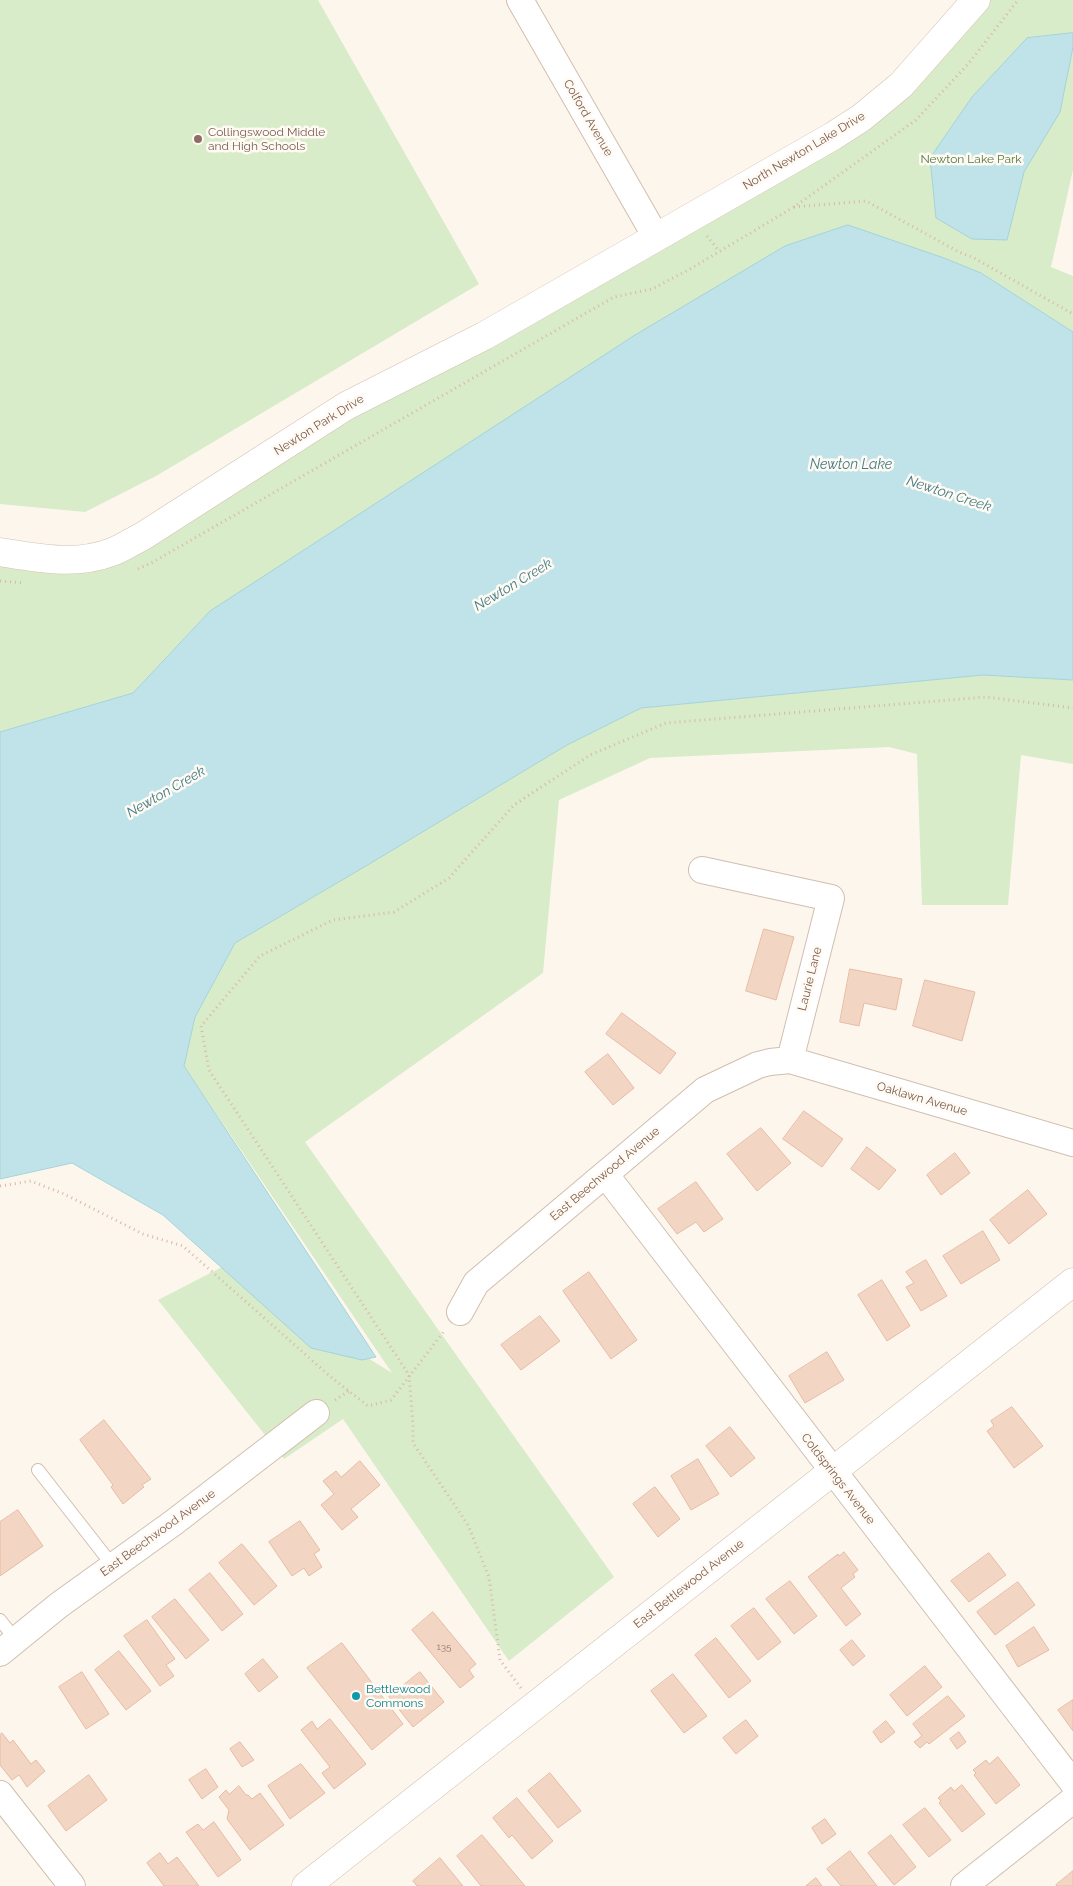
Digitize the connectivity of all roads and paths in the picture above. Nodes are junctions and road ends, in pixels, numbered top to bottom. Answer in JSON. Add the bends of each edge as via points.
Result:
{"nodes":[{"id":1,"x":520,"y":0,"type":"edge"},
{"id":2,"x":976,"y":0,"type":"edge"},
{"id":3,"x":794,"y":207,"type":"dead end"},
{"id":4,"x":706,"y":234,"type":"dead end"},
{"id":5,"x":656,"y":237,"type":"junction"},
{"id":6,"x":719,"y":251,"type":"dead end"},
{"id":7,"x":1073,"y":314,"type":"edge"},
{"id":8,"x":0,"y":552,"type":"edge"},
{"id":9,"x":1073,"y":708,"type":"edge"},
{"id":10,"x":702,"y":870,"type":"dead end"},
{"id":11,"x":780,"y":1061,"type":"junction"},
{"id":12,"x":1073,"y":1143,"type":"edge"},
{"id":13,"x":605,"y":1174,"type":"junction"},
{"id":14,"x":0,"y":1186,"type":"edge"},
{"id":15,"x":1073,"y":1282,"type":"edge"},
{"id":16,"x":460,"y":1312,"type":"joint"},
{"id":17,"x":409,"y":1375,"type":"junction"},
{"id":18,"x":316,"y":1413,"type":"dead end"},
{"id":19,"x":38,"y":1470,"type":"dead end"},
{"id":20,"x":832,"y":1471,"type":"junction"},
{"id":21,"x":113,"y":1566,"type":"junction"},
{"id":22,"x":5,"y":1638,"type":"edge"},
{"id":23,"x":534,"y":1706,"type":"junction"},
{"id":24,"x":1073,"y":1783,"type":"edge"},
{"id":25,"x":0,"y":1794,"type":"edge"},
{"id":26,"x":1073,"y":1800,"type":"edge"},
{"id":27,"x":72,"y":1886,"type":"edge"},
{"id":28,"x":306,"y":1886,"type":"edge"},
{"id":29,"x":964,"y":1886,"type":"edge"}],
"edges":[{"from":1,"to":5,"type":"street","name":"Colford Avenue"},
{"from":2,"to":5,"type":"street","name":"North Newton Lake Drive","via":[[902,85],[861,118]]},
{"from":3,"to":7,"type":"path","via":[[866,201]]},
{"from":4,"to":6,"type":"path"},
{"from":5,"to":8,"type":"street","name":"Newton Park Drive","via":[[484,336],[346,406],[176,516],[112,552],[62,561]]},
{"from":9,"to":17,"type":"path","via":[[986,697],[666,723],[590,755],[514,804],[449,878],[394,912],[333,920],[260,956],[201,1026],[209,1070]]},
{"from":10,"to":11,"type":"street","name":"Laurie Lane","via":[[831,898]]},
{"from":11,"to":12,"type":"street","name":"Oaklawn Avenue"},
{"from":11,"to":13,"type":"street","name":"East Beechwood Avenue","via":[[758,1065],[705,1090]]},
{"from":13,"to":16,"type":"street","name":"East Beechwood Avenue","via":[[476,1283]]},
{"from":13,"to":20,"type":"street","name":"Coldsprings Avenue"},
{"from":14,"to":17,"type":"path","via":[[31,1182],[64,1194],[143,1234],[183,1246],[368,1406],[390,1400]]},
{"from":15,"to":20,"type":"street","name":"East Bettlewood Avenue"},
{"from":16,"to":17,"type":"path"},
{"from":17,"to":23,"type":"path","via":[[412,1443],[468,1525],[489,1577],[500,1660]]},
{"from":18,"to":21,"type":"street","name":"East Beechwood Avenue"},
{"from":19,"to":21,"type":"lane"},
{"from":20,"to":23,"type":"street","name":"East Bettlewood Avenue"},
{"from":20,"to":24,"type":"street","name":"Coldsprings Avenue"},
{"from":21,"to":22,"type":"street","name":"East Beechwood Avenue"},
{"from":23,"to":28,"type":"street","name":"East Bettlewood Avenue"},
{"from":25,"to":27,"type":"street"},
{"from":26,"to":29,"type":"street"}]}
